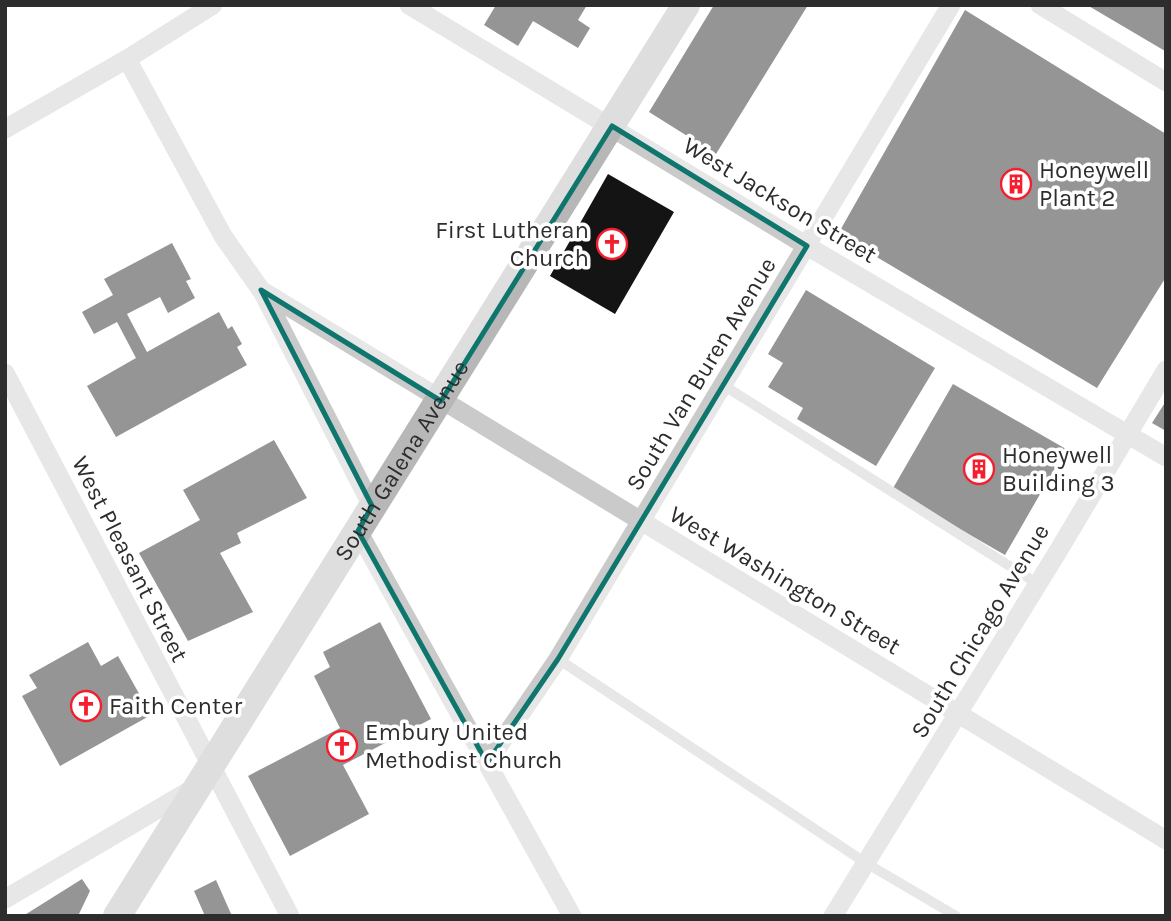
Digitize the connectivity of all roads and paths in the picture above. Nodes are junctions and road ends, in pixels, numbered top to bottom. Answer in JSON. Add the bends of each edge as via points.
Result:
{"nodes":[{"id":1,"x":214,"y":5,"type":"edge"},
{"id":2,"x":409,"y":5,"type":"edge"},
{"id":3,"x":686,"y":5,"type":"edge"},
{"id":4,"x":951,"y":5,"type":"edge"},
{"id":5,"x":1040,"y":5,"type":"edge"},
{"id":6,"x":127,"y":59,"type":"junction"},
{"id":7,"x":1166,"y":82,"type":"edge"},
{"id":8,"x":612,"y":126,"type":"junction"},
{"id":9,"x":5,"y":128,"type":"edge"},
{"id":10,"x":807,"y":246,"type":"junction"},
{"id":11,"x":261,"y":290,"type":"junction"},
{"id":12,"x":1166,"y":370,"type":"edge"},
{"id":13,"x":5,"y":373,"type":"edge"},
{"id":14,"x":723,"y":385,"type":"junction"},
{"id":15,"x":441,"y":401,"type":"junction"},
{"id":16,"x":1128,"y":434,"type":"junction"},
{"id":17,"x":1166,"y":457,"type":"edge"},
{"id":18,"x":372,"y":506,"type":"junction"},
{"id":19,"x":641,"y":521,"type":"junction"},
{"id":20,"x":358,"y":531,"type":"junction"},
{"id":21,"x":1038,"y":584,"type":"junction"},
{"id":22,"x":558,"y":659,"type":"junction"},
{"id":23,"x":958,"y":714,"type":"junction"},
{"id":24,"x":487,"y":763,"type":"junction"},
{"id":25,"x":204,"y":777,"type":"junction"},
{"id":26,"x":1166,"y":840,"type":"edge"},
{"id":27,"x":866,"y":863,"type":"junction"},
{"id":28,"x":5,"y":899,"type":"edge"},
{"id":29,"x":117,"y":916,"type":"edge"},
{"id":30,"x":290,"y":916,"type":"edge"},
{"id":31,"x":572,"y":916,"type":"edge"},
{"id":32,"x":833,"y":916,"type":"edge"},
{"id":33,"x":956,"y":916,"type":"edge"}],
"edges":[{"from":1,"to":6,"type":"street"},
{"from":2,"to":8,"type":"street","name":"West Jackson Street"},
{"from":3,"to":8,"type":"main road","name":"South Galena Avenue"},
{"from":4,"to":10,"type":"street","name":"South Van Buren Avenue"},
{"from":5,"to":7,"type":"street"},
{"from":6,"to":9,"type":"street"},
{"from":6,"to":11,"type":"street","via":[[223,236]]},
{"from":8,"to":10,"type":"street","name":"West Jackson Street"},
{"from":8,"to":15,"type":"main road","name":"South Galena Avenue"},
{"from":10,"to":14,"type":"street","name":"South Van Buren Avenue"},
{"from":10,"to":16,"type":"street","name":"West Jackson Street"},
{"from":11,"to":15,"type":"street","name":"West Washington Street"},
{"from":11,"to":18,"type":"street"},
{"from":12,"to":16,"type":"street","name":"South Chicago Avenue"},
{"from":13,"to":25,"type":"street","name":"West Pleasant Street"},
{"from":14,"to":19,"type":"street","name":"South Van Buren Avenue"},
{"from":14,"to":21,"type":"lane"},
{"from":15,"to":18,"type":"main road","name":"South Galena Avenue"},
{"from":15,"to":19,"type":"street","name":"West Washington Street"},
{"from":16,"to":17,"type":"street","name":"West Jackson Street"},
{"from":16,"to":21,"type":"street","name":"South Chicago Avenue"},
{"from":18,"to":20,"type":"main road","name":"South Galena Avenue"},
{"from":19,"to":22,"type":"street","name":"South Van Buren Avenue"},
{"from":19,"to":23,"type":"street","name":"West Washington Street"},
{"from":20,"to":24,"type":"street"},
{"from":20,"to":25,"type":"main road","name":"South Galena Avenue"},
{"from":21,"to":23,"type":"street","name":"South Chicago Avenue"},
{"from":22,"to":24,"type":"street","name":"South Van Buren Avenue"},
{"from":22,"to":27,"type":"lane"},
{"from":23,"to":26,"type":"street","name":"West Washington Street"},
{"from":23,"to":27,"type":"street","name":"South Chicago Avenue"},
{"from":24,"to":31,"type":"street"},
{"from":25,"to":28,"type":"street"},
{"from":25,"to":29,"type":"main road","name":"South Galena Avenue"},
{"from":25,"to":30,"type":"street","name":"West Pleasant Street"},
{"from":27,"to":32,"type":"street","name":"South Chicago Avenue"},
{"from":27,"to":33,"type":"lane"}]}
